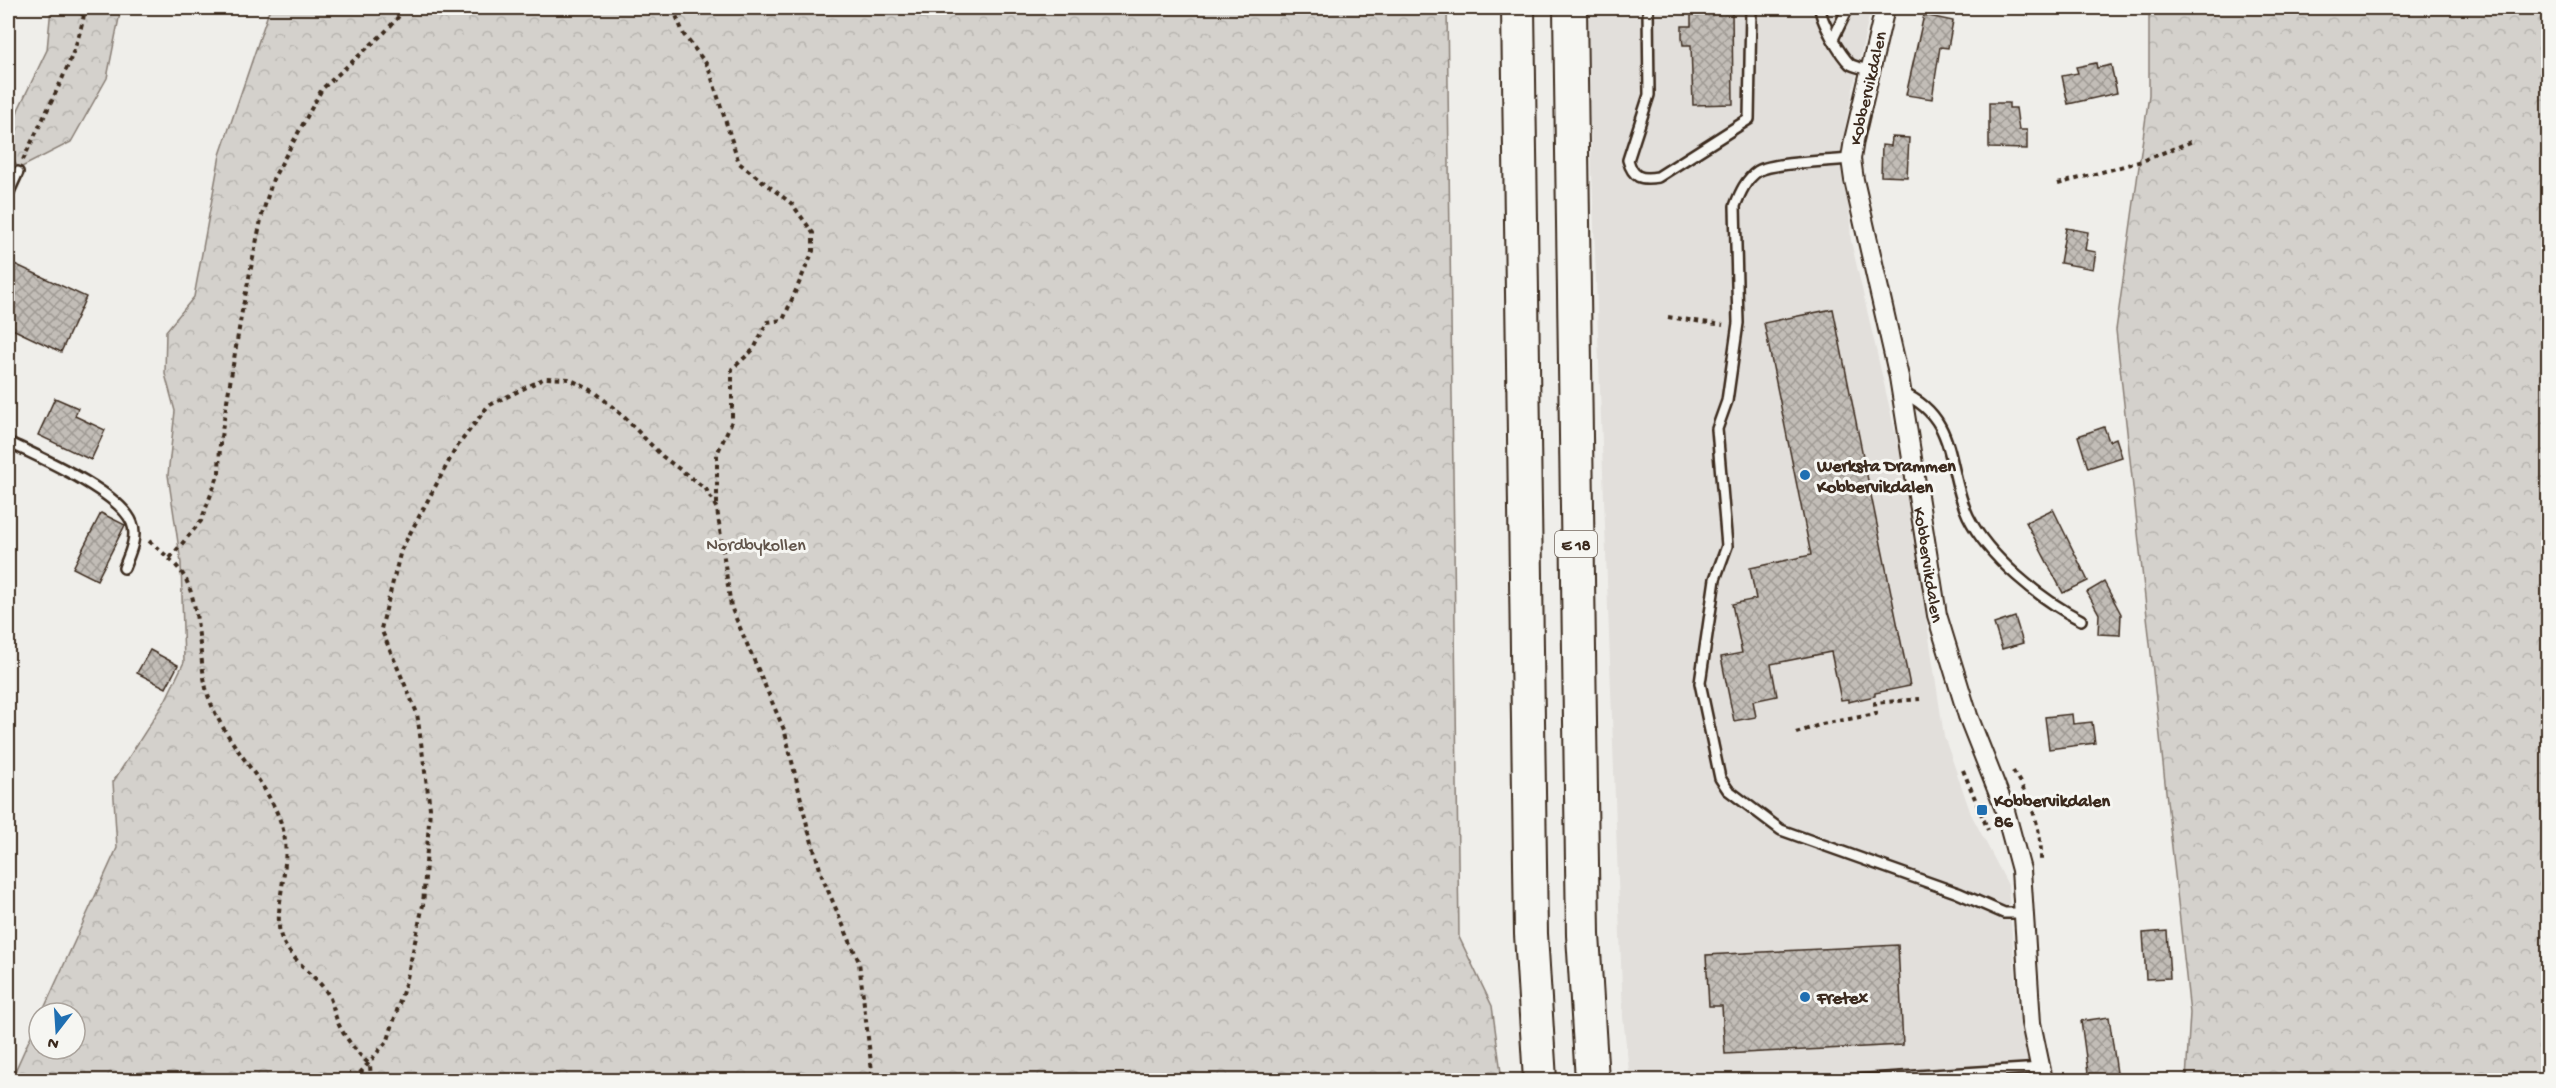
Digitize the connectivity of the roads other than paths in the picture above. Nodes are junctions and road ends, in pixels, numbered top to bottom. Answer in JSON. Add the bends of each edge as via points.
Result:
{"nodes":[{"id":1,"x":1518,"y":8,"type":"edge"},
{"id":2,"x":1570,"y":8,"type":"edge"},
{"id":3,"x":1648,"y":8,"type":"edge"},
{"id":4,"x":1751,"y":8,"type":"edge"},
{"id":5,"x":1820,"y":8,"type":"edge"},
{"id":6,"x":1848,"y":8,"type":"edge"},
{"id":7,"x":1885,"y":8,"type":"edge"},
{"id":8,"x":1833,"y":39,"type":"junction"},
{"id":9,"x":1869,"y":70,"type":"junction"},
{"id":10,"x":1851,"y":159,"type":"junction"},
{"id":11,"x":18,"y":172,"type":"road end"},
{"id":12,"x":8,"y":194,"type":"edge"},
{"id":13,"x":1902,"y":393,"type":"junction"},
{"id":14,"x":8,"y":442,"type":"edge"},
{"id":15,"x":124,"y":568,"type":"dead end"},
{"id":16,"x":2081,"y":620,"type":"dead end"},
{"id":17,"x":2024,"y":913,"type":"junction"},
{"id":18,"x":2042,"y":1074,"type":"edge"},
{"id":19,"x":1540,"y":1080,"type":"edge"},
{"id":20,"x":1592,"y":1080,"type":"edge"},
{"id":21,"x":1854,"y":1080,"type":"edge"}],
"edges":[{"from":1,"to":19,"type":"highway","via":[[1531,933]]},
{"from":2,"to":20,"type":"highway","number":"E 18","via":[[1583,935]]},
{"from":3,"to":4,"type":"lane","via":[[1649,95],[1629,160],[1631,171],[1647,179],[1658,177],[1749,118]]},
{"from":5,"to":8,"type":"lane"},
{"from":6,"to":8,"type":"lane"},
{"from":7,"to":9,"type":"street","name":"Kobbervikdalen"},
{"from":8,"to":9,"type":"lane","via":[[1851,64]]},
{"from":9,"to":10,"type":"street","name":"Kobbervikdalen"},
{"from":10,"to":13,"type":"street","name":"Kobbervikdalen"},
{"from":10,"to":17,"type":"lane","via":[[1759,170],[1742,189],[1735,206],[1738,323],[1727,401],[1717,429],[1727,546],[1715,579],[1700,683],[1720,778],[1728,790],[1781,830],[2004,913]]},
{"from":11,"to":12,"type":"lane"},
{"from":13,"to":16,"type":"lane","via":[[1931,412],[1943,430],[1969,517],[1988,545],[2051,605]]},
{"from":13,"to":17,"type":"street","name":"Kobbervikdalen","via":[[1937,615],[1968,716],[2012,833],[2021,870]]},
{"from":14,"to":15,"type":"lane","via":[[102,492],[132,523],[132,546]]},
{"from":17,"to":18,"type":"street","name":"Kobbervikdalen","via":[[2031,1023]]},
{"from":18,"to":21,"type":"lane"}]}
